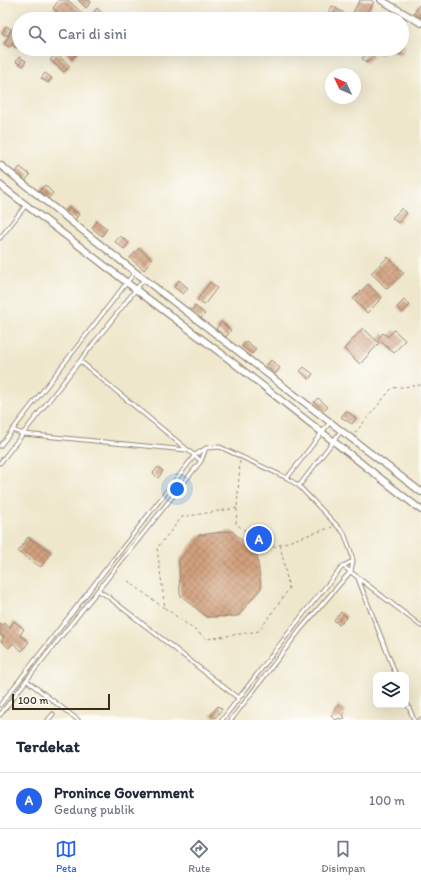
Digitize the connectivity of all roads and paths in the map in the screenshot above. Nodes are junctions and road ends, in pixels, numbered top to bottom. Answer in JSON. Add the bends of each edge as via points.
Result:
{"nodes":[{"id":1,"x":381,"y":0,"type":"edge"},
{"id":2,"x":402,"y":12,"type":"edge"},
{"id":3,"x":409,"y":16,"type":"edge"},
{"id":4,"x":421,"y":23,"type":"edge"},
{"id":5,"x":0,"y":165,"type":"edge"},
{"id":6,"x":0,"y":185,"type":"edge"},
{"id":7,"x":27,"y":204,"type":"junction"},
{"id":8,"x":0,"y":238,"type":"edge"},
{"id":9,"x":135,"y":272,"type":"junction"},
{"id":10,"x":144,"y":279,"type":"junction"},
{"id":11,"x":127,"y":282,"type":"junction"},
{"id":12,"x":136,"y":290,"type":"junction"},
{"id":13,"x":80,"y":361,"type":"junction"},
{"id":14,"x":421,"y":385,"type":"edge"},
{"id":15,"x":330,"y":422,"type":"junction"},
{"id":16,"x":12,"y":430,"type":"junction"},
{"id":17,"x":341,"y":431,"type":"junction"},
{"id":18,"x":322,"y":432,"type":"junction"},
{"id":19,"x":24,"y":434,"type":"junction"},
{"id":20,"x":351,"y":438,"type":"junction"},
{"id":21,"x":334,"y":441,"type":"junction"},
{"id":22,"x":0,"y":446,"type":"edge"},
{"id":23,"x":206,"y":448,"type":"junction"},
{"id":24,"x":186,"y":450,"type":"junction"},
{"id":25,"x":194,"y":455,"type":"junction"},
{"id":26,"x":240,"y":456,"type":"junction"},
{"id":27,"x":201,"y":461,"type":"junction"},
{"id":28,"x":0,"y":463,"type":"edge"},
{"id":29,"x":287,"y":478,"type":"junction"},
{"id":30,"x":298,"y":486,"type":"junction"},
{"id":31,"x":421,"y":492,"type":"edge"},
{"id":32,"x":237,"y":508,"type":"junction"},
{"id":33,"x":421,"y":510,"type":"edge"},
{"id":34,"x":337,"y":526,"type":"junction"},
{"id":35,"x":280,"y":544,"type":"junction"},
{"id":36,"x":353,"y":561,"type":"junction"},
{"id":37,"x":343,"y":566,"type":"junction"},
{"id":38,"x":351,"y":571,"type":"junction"},
{"id":39,"x":357,"y":576,"type":"junction"},
{"id":40,"x":128,"y":581,"type":"dead end"},
{"id":41,"x":99,"y":591,"type":"junction"},
{"id":42,"x":165,"y":608,"type":"junction"},
{"id":43,"x":421,"y":626,"type":"edge"},
{"id":44,"x":395,"y":672,"type":"edge"},
{"id":45,"x":26,"y":680,"type":"junction"},
{"id":46,"x":238,"y":698,"type":"junction"},
{"id":47,"x":0,"y":705,"type":"edge"},
{"id":48,"x":409,"y":708,"type":"edge"},
{"id":49,"x":53,"y":714,"type":"dead end"},
{"id":50,"x":0,"y":716,"type":"edge"},
{"id":51,"x":48,"y":720,"type":"edge"},
{"id":52,"x":78,"y":720,"type":"edge"},
{"id":53,"x":222,"y":720,"type":"edge"},
{"id":54,"x":232,"y":720,"type":"edge"},
{"id":55,"x":414,"y":720,"type":"edge"}],
"edges":[{"from":1,"to":2,"type":"street"},
{"from":3,"to":4,"type":"street"},
{"from":5,"to":9,"type":"street"},
{"from":6,"to":7,"type":"street"},
{"from":7,"to":8,"type":"lane"},
{"from":7,"to":11,"type":"street"},
{"from":9,"to":10,"type":"street"},
{"from":9,"to":11,"type":"lane"},
{"from":10,"to":12,"type":"lane"},
{"from":10,"to":15,"type":"street"},
{"from":11,"to":12,"type":"street"},
{"from":11,"to":16,"type":"lane"},
{"from":12,"to":13,"type":"lane"},
{"from":12,"to":18,"type":"street"},
{"from":13,"to":19,"type":"lane"},
{"from":13,"to":24,"type":"lane"},
{"from":14,"to":20,"type":"path","via":[[392,388]]},
{"from":15,"to":17,"type":"street"},
{"from":15,"to":18,"type":"lane"},
{"from":16,"to":19,"type":"lane"},
{"from":16,"to":22,"type":"lane"},
{"from":17,"to":20,"type":"street"},
{"from":17,"to":21,"type":"lane"},
{"from":18,"to":21,"type":"street"},
{"from":18,"to":29,"type":"lane"},
{"from":19,"to":24,"type":"lane"},
{"from":19,"to":28,"type":"lane"},
{"from":20,"to":31,"type":"street"},
{"from":21,"to":30,"type":"lane"},
{"from":21,"to":33,"type":"street"},
{"from":23,"to":25,"type":"lane"},
{"from":23,"to":26,"type":"lane","via":[[220,447]]},
{"from":23,"to":27,"type":"lane"},
{"from":24,"to":25,"type":"lane"},
{"from":25,"to":27,"type":"lane"},
{"from":25,"to":47,"type":"lane"},
{"from":26,"to":29,"type":"lane"},
{"from":26,"to":32,"type":"path"},
{"from":27,"to":41,"type":"lane"},
{"from":29,"to":30,"type":"lane"},
{"from":30,"to":34,"type":"lane"},
{"from":32,"to":35,"type":"path","via":[[236,524],[270,548]]},
{"from":32,"to":42,"type":"path","via":[[182,517],[157,548]]},
{"from":34,"to":35,"type":"path"},
{"from":34,"to":36,"type":"lane","via":[[344,533]]},
{"from":35,"to":42,"type":"path","via":[[289,589],[259,631],[207,639]]},
{"from":36,"to":37,"type":"lane"},
{"from":36,"to":38,"type":"lane"},
{"from":37,"to":38,"type":"lane"},
{"from":37,"to":46,"type":"lane"},
{"from":38,"to":39,"type":"lane"},
{"from":38,"to":54,"type":"lane","via":[[300,630]]},
{"from":39,"to":43,"type":"lane"},
{"from":39,"to":44,"type":"lane"},
{"from":40,"to":42,"type":"path"},
{"from":41,"to":45,"type":"lane"},
{"from":41,"to":46,"type":"lane"},
{"from":45,"to":50,"type":"lane"},
{"from":45,"to":52,"type":"lane"},
{"from":46,"to":53,"type":"lane"},
{"from":48,"to":55,"type":"lane"},
{"from":49,"to":51,"type":"lane"}]}
